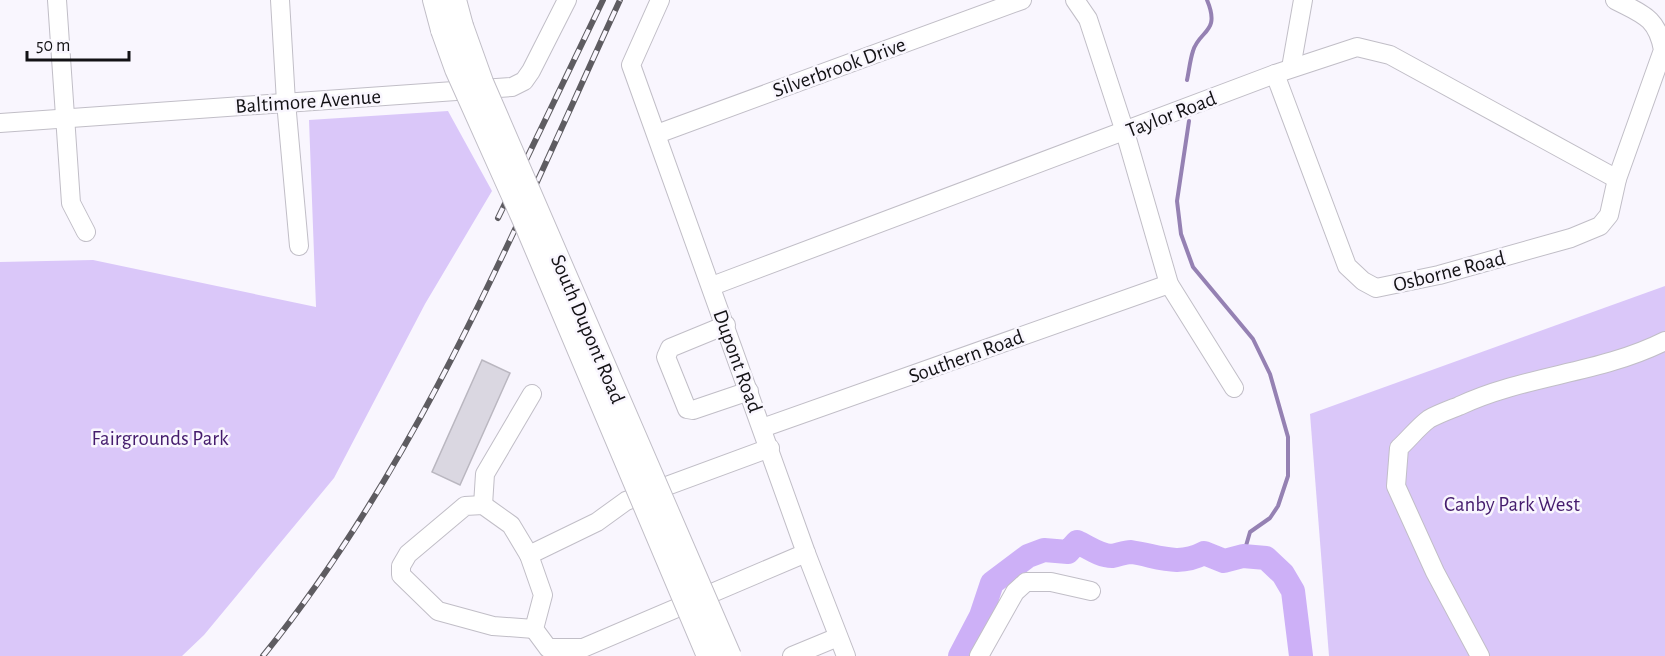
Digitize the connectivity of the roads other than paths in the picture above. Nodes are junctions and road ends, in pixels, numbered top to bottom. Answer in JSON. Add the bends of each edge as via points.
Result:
{"nodes":[{"id":1,"x":57,"y":0,"type":"edge"},
{"id":2,"x":280,"y":0,"type":"edge"},
{"id":3,"x":434,"y":0,"type":"edge"},
{"id":4,"x":455,"y":0,"type":"edge"},
{"id":5,"x":567,"y":0,"type":"edge"},
{"id":6,"x":660,"y":0,"type":"edge"},
{"id":7,"x":1022,"y":0,"type":"edge"},
{"id":8,"x":1076,"y":0,"type":"edge"},
{"id":9,"x":1303,"y":0,"type":"edge"},
{"id":10,"x":1615,"y":0,"type":"edge"},
{"id":11,"x":452,"y":28,"type":"junction"},
{"id":12,"x":1283,"y":71,"type":"junction"},
{"id":13,"x":286,"y":102,"type":"junction"},
{"id":14,"x":64,"y":120,"type":"junction"},
{"id":15,"x":0,"y":123,"type":"edge"},
{"id":16,"x":1125,"y":132,"type":"junction"},
{"id":17,"x":657,"y":134,"type":"junction"},
{"id":18,"x":1617,"y":179,"type":"junction"},
{"id":19,"x":86,"y":232,"type":"dead end"},
{"id":20,"x":299,"y":246,"type":"dead end"},
{"id":21,"x":1169,"y":284,"type":"junction"},
{"id":22,"x":712,"y":286,"type":"junction"},
{"id":23,"x":726,"y":325,"type":"junction"},
{"id":24,"x":1665,"y":341,"type":"edge"},
{"id":25,"x":1234,"y":388,"type":"dead end"},
{"id":26,"x":749,"y":391,"type":"junction"},
{"id":27,"x":532,"y":394,"type":"dead end"},
{"id":28,"x":762,"y":428,"type":"junction"},
{"id":29,"x":770,"y":448,"type":"junction"},
{"id":30,"x":483,"y":505,"type":"junction"},
{"id":31,"x":806,"y":553,"type":"junction"},
{"id":32,"x":529,"y":555,"type":"junction"},
{"id":33,"x":1091,"y":591,"type":"dead end"},
{"id":34,"x":534,"y":629,"type":"junction"},
{"id":35,"x":838,"y":637,"type":"junction"},
{"id":36,"x":708,"y":656,"type":"edge"},
{"id":37,"x":730,"y":656,"type":"edge"},
{"id":38,"x":792,"y":656,"type":"edge"},
{"id":39,"x":846,"y":656,"type":"edge"},
{"id":40,"x":979,"y":656,"type":"edge"},
{"id":41,"x":1480,"y":656,"type":"edge"}],
"edges":[{"from":1,"to":14,"type":"street"},
{"from":2,"to":13,"type":"street"},
{"from":3,"to":11,"type":"main road","name":"South Dupont Road"},
{"from":4,"to":11,"type":"main road","name":"South Dupont Road"},
{"from":5,"to":13,"type":"street","name":"Baltimore Avenue","via":[[531,71],[524,81],[512,87]]},
{"from":6,"to":17,"type":"street","name":"Dupont Road","via":[[631,65]]},
{"from":7,"to":17,"type":"street","name":"Silverbrook Drive"},
{"from":8,"to":16,"type":"street","via":[[1088,19]]},
{"from":9,"to":12,"type":"street"},
{"from":10,"to":18,"type":"street","via":[[1651,19],[1663,51]]},
{"from":11,"to":36,"type":"main road","name":"South Dupont Road","bridge":true,"via":[[456,69]]},
{"from":11,"to":37,"type":"main road","name":"South Dupont Road","bridge":true,"via":[[486,93]]},
{"from":12,"to":16,"type":"street","name":"Taylor Road"},
{"from":12,"to":18,"type":"street","name":"Taylor Road","via":[[1357,47],[1390,55]]},
{"from":12,"to":18,"type":"street","name":"Osborne Road","via":[[1347,266],[1377,288],[1450,272],[1571,238],[1599,226],[1609,215]]},
{"from":13,"to":14,"type":"street","name":"Baltimore Avenue"},
{"from":13,"to":20,"type":"street"},
{"from":14,"to":15,"type":"street","name":"Baltimore Avenue"},
{"from":14,"to":19,"type":"street","via":[[71,203]]},
{"from":16,"to":21,"type":"street"},
{"from":16,"to":22,"type":"street","name":"Taylor Road"},
{"from":17,"to":22,"type":"street","name":"Dupont Road"},
{"from":21,"to":25,"type":"street"},
{"from":21,"to":28,"type":"street","name":"Southern Road"},
{"from":22,"to":23,"type":"street","name":"Dupont Road"},
{"from":23,"to":26,"type":"street","name":"Dupont Road"},
{"from":23,"to":26,"type":"street","via":[[670,348],[666,357],[687,409]]},
{"from":24,"to":41,"type":"street","via":[[1609,364],[1532,380],[1478,397],[1429,419],[1399,448],[1396,486],[1435,572]]},
{"from":26,"to":28,"type":"street","name":"Dupont Road"},
{"from":27,"to":30,"type":"street","via":[[485,474]]},
{"from":28,"to":29,"type":"street","name":"Dupont Road"},
{"from":29,"to":31,"type":"street","name":"Dupont Road"},
{"from":29,"to":32,"type":"street","via":[[626,501],[597,522]]},
{"from":30,"to":32,"type":"street","via":[[511,525]]},
{"from":30,"to":34,"type":"street","via":[[465,506],[408,554],[401,575],[438,610],[493,626]]},
{"from":31,"to":34,"type":"street","via":[[584,648],[548,648]]},
{"from":31,"to":35,"type":"street","name":"Dupont Road"},
{"from":32,"to":34,"type":"street","via":[[543,595]]},
{"from":33,"to":40,"type":"street","via":[[1051,582],[1026,582],[1015,592]]},
{"from":35,"to":38,"type":"street"},
{"from":35,"to":39,"type":"street","name":"Dupont Road"}]}
